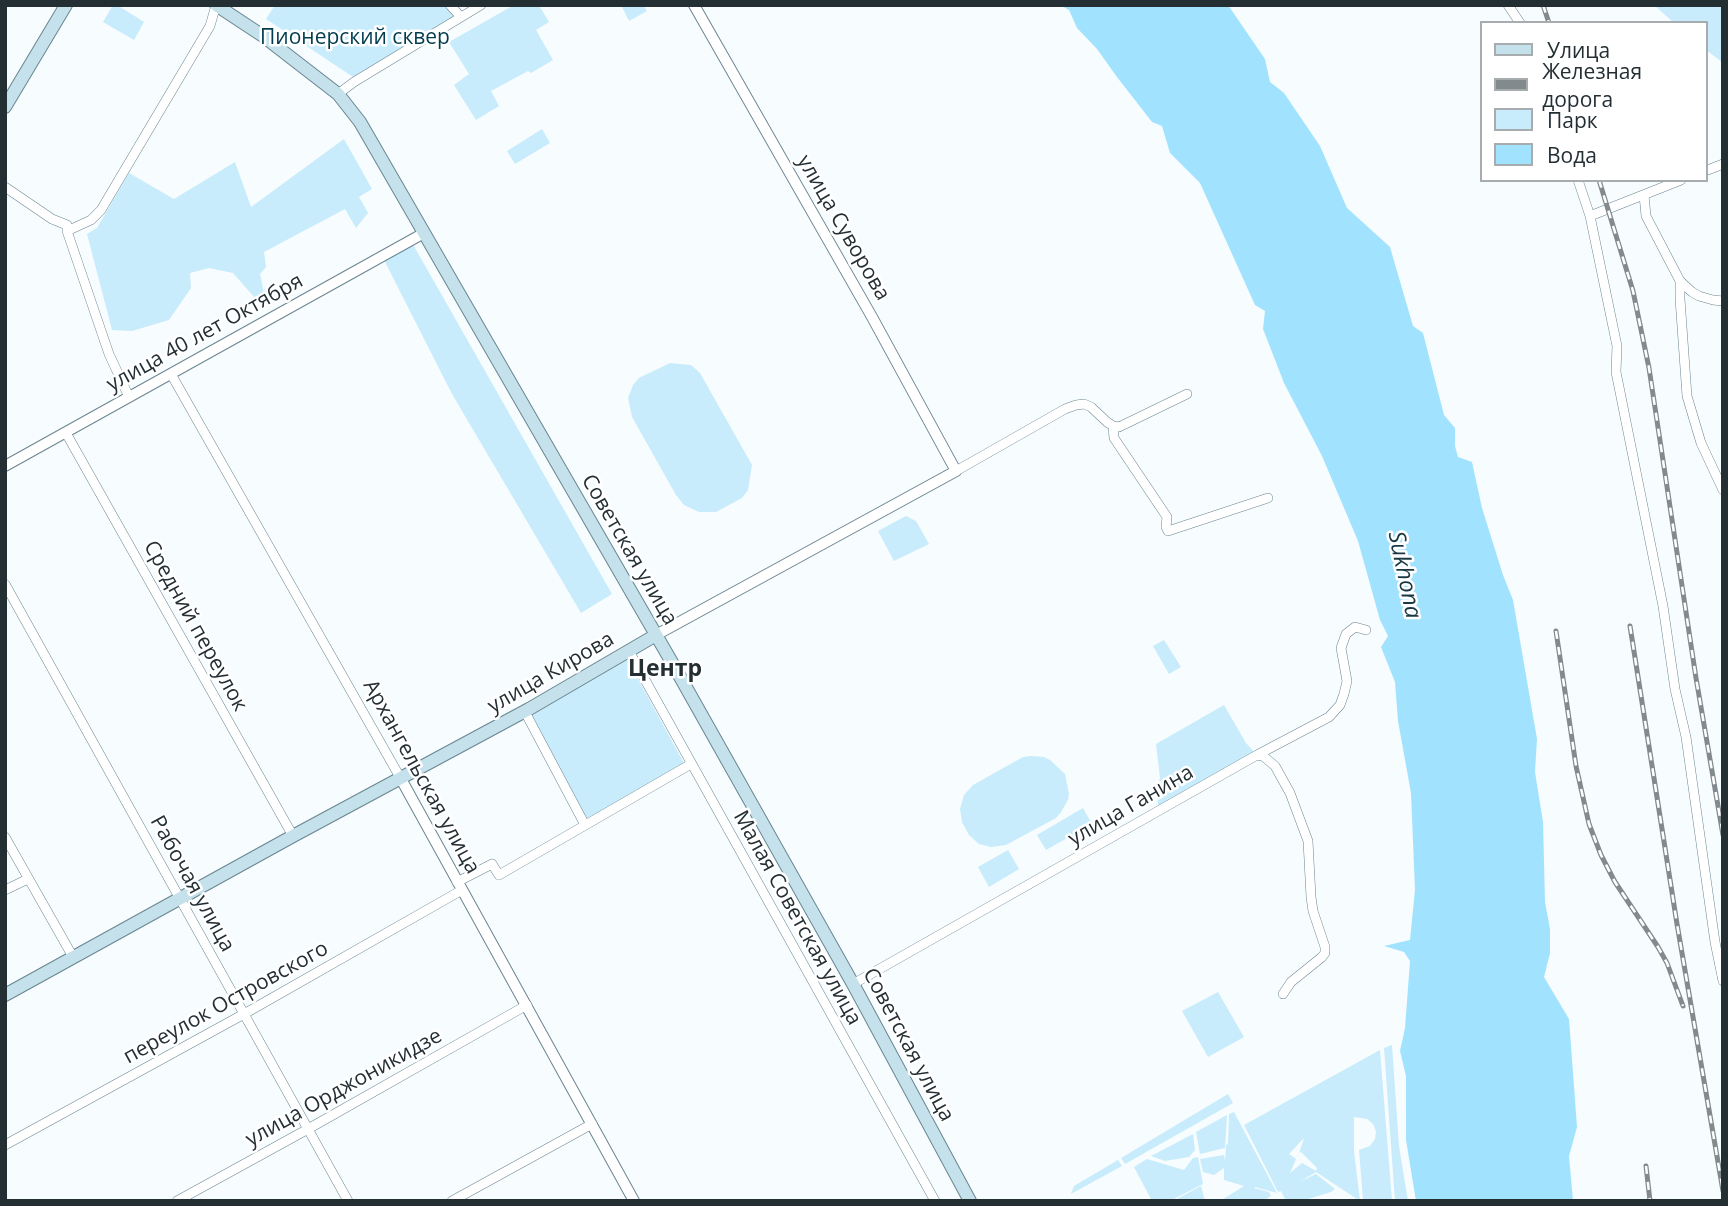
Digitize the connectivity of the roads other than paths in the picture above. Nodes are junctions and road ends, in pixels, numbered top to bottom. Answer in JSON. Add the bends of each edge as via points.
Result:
{"nodes":[{"id":1,"x":66,"y":5,"type":"edge"},
{"id":2,"x":216,"y":5,"type":"edge"},
{"id":3,"x":450,"y":5,"type":"edge"},
{"id":4,"x":481,"y":5,"type":"edge"},
{"id":5,"x":694,"y":5,"type":"edge"},
{"id":6,"x":1508,"y":5,"type":"edge"},
{"id":7,"x":461,"y":17,"type":"junction"},
{"id":8,"x":1519,"y":21,"type":"edge"},
{"id":9,"x":338,"y":94,"type":"junction"},
{"id":10,"x":5,"y":107,"type":"edge"},
{"id":11,"x":1579,"y":182,"type":"edge"},
{"id":12,"x":1676,"y":182,"type":"edge"},
{"id":13,"x":5,"y":187,"type":"edge"},
{"id":14,"x":1644,"y":195,"type":"junction"},
{"id":15,"x":1590,"y":216,"type":"junction"},
{"id":16,"x":67,"y":231,"type":"junction"},
{"id":17,"x":424,"y":233,"type":"junction"},
{"id":18,"x":1680,"y":281,"type":"junction"},
{"id":19,"x":1723,"y":301,"type":"edge"},
{"id":20,"x":171,"y":374,"type":"junction"},
{"id":21,"x":1187,"y":394,"type":"dead end"},
{"id":22,"x":129,"y":397,"type":"junction"},
{"id":23,"x":1113,"y":426,"type":"junction"},
{"id":24,"x":66,"y":432,"type":"junction"},
{"id":25,"x":5,"y":466,"type":"edge"},
{"id":26,"x":956,"y":471,"type":"junction"},
{"id":27,"x":1723,"y":489,"type":"edge"},
{"id":28,"x":1268,"y":498,"type":"dead end"},
{"id":29,"x":5,"y":584,"type":"edge"},
{"id":30,"x":1366,"y":629,"type":"dead end"},
{"id":31,"x":656,"y":635,"type":"junction"},
{"id":32,"x":629,"y":651,"type":"junction"},
{"id":33,"x":525,"y":712,"type":"junction"},
{"id":34,"x":1257,"y":755,"type":"junction"},
{"id":35,"x":691,"y":764,"type":"junction"},
{"id":36,"x":401,"y":779,"type":"junction"},
{"id":37,"x":585,"y":825,"type":"junction"},
{"id":38,"x":293,"y":836,"type":"junction"},
{"id":39,"x":5,"y":837,"type":"edge"},
{"id":40,"x":28,"y":879,"type":"junction"},
{"id":41,"x":460,"y":886,"type":"junction"},
{"id":42,"x":5,"y":890,"type":"edge"},
{"id":43,"x":180,"y":899,"type":"junction"},
{"id":44,"x":73,"y":957,"type":"junction"},
{"id":45,"x":1723,"y":981,"type":"edge"},
{"id":46,"x":853,"y":984,"type":"junction"},
{"id":47,"x":1283,"y":994,"type":"dead end"},
{"id":48,"x":5,"y":995,"type":"edge"},
{"id":49,"x":527,"y":1005,"type":"junction"},
{"id":50,"x":244,"y":1014,"type":"junction"},
{"id":51,"x":592,"y":1124,"type":"junction"},
{"id":52,"x":308,"y":1129,"type":"junction"},
{"id":53,"x":5,"y":1145,"type":"edge"},
{"id":54,"x":177,"y":1201,"type":"edge"},
{"id":55,"x":348,"y":1201,"type":"edge"},
{"id":56,"x":452,"y":1201,"type":"edge"},
{"id":57,"x":634,"y":1201,"type":"edge"},
{"id":58,"x":935,"y":1201,"type":"edge"},
{"id":59,"x":970,"y":1201,"type":"edge"}],
"edges":[{"from":1,"to":10,"type":"main road"},
{"from":2,"to":9,"type":"main road","name":"Советская улица"},
{"from":2,"to":16,"type":"street","via":[[210,26],[101,210]]},
{"from":3,"to":7,"type":"street"},
{"from":4,"to":7,"type":"street"},
{"from":5,"to":26,"type":"street","name":"улица Суворова"},
{"from":6,"to":8,"type":"street"},
{"from":7,"to":9,"type":"street"},
{"from":9,"to":17,"type":"main road","name":"Советская улица","via":[[360,122]]},
{"from":11,"to":15,"type":"street"},
{"from":12,"to":14,"type":"street"},
{"from":13,"to":16,"type":"street","via":[[67,225]]},
{"from":14,"to":15,"type":"street"},
{"from":14,"to":18,"type":"street","via":[[1646,216]]},
{"from":15,"to":45,"type":"street","via":[[1686,737]]},
{"from":16,"to":22,"type":"street","via":[[109,354]]},
{"from":17,"to":20,"type":"street","name":"улица 40 лет Октября"},
{"from":17,"to":31,"type":"main road","name":"Советская улица"},
{"from":18,"to":19,"type":"street","via":[[1699,296]]},
{"from":18,"to":27,"type":"street","via":[[1687,396],[1701,443]]},
{"from":20,"to":22,"type":"street","name":"улица 40 лет Октября"},
{"from":20,"to":36,"type":"street","name":"Архангельская улица"},
{"from":21,"to":23,"type":"street"},
{"from":22,"to":24,"type":"street","name":"улица 40 лет Октября"},
{"from":23,"to":26,"type":"street","name":"улица Кирова","via":[[1091,407],[1076,405]]},
{"from":23,"to":28,"type":"street","via":[[1114,438],[1167,517],[1168,531]]},
{"from":24,"to":25,"type":"street","name":"улица 40 лет Октября"},
{"from":24,"to":38,"type":"street","name":"Средний переулок"},
{"from":26,"to":31,"type":"street","name":"улица Кирова"},
{"from":29,"to":43,"type":"street","name":"Рабочая улица"},
{"from":30,"to":34,"type":"street","name":"улица Ганина","via":[[1355,627],[1346,634],[1341,648],[1345,694],[1335,711]]},
{"from":31,"to":32,"type":"main road","name":"улица Кирова"},
{"from":31,"to":46,"type":"main road","name":"Советская улица"},
{"from":32,"to":33,"type":"main road","name":"улица Кирова"},
{"from":32,"to":35,"type":"street","name":"Малая Советская улица"},
{"from":33,"to":36,"type":"main road","name":"улица Кирова"},
{"from":33,"to":37,"type":"street"},
{"from":34,"to":46,"type":"street","name":"улица Ганина"},
{"from":34,"to":47,"type":"street","via":[[1275,766],[1308,841],[1313,911],[1325,947],[1322,957],[1290,982]]},
{"from":35,"to":37,"type":"street","name":"переулок Островского"},
{"from":35,"to":58,"type":"street","name":"Малая Советская улица"},
{"from":36,"to":38,"type":"main road","name":"улица Кирова"},
{"from":36,"to":41,"type":"street","name":"Архангельская улица"},
{"from":37,"to":41,"type":"street","name":"переулок Островского","via":[[499,875],[492,864]]},
{"from":38,"to":43,"type":"main road","name":"улица Кирова"},
{"from":39,"to":40,"type":"street"},
{"from":40,"to":42,"type":"street"},
{"from":40,"to":44,"type":"street"},
{"from":41,"to":49,"type":"street","name":"Архангельская улица"},
{"from":41,"to":50,"type":"street","name":"переулок Островского"},
{"from":43,"to":44,"type":"main road","name":"улица Кирова"},
{"from":43,"to":50,"type":"street","name":"Рабочая улица"},
{"from":44,"to":48,"type":"main road","name":"улица Кирова"},
{"from":46,"to":59,"type":"main road","name":"Советская улица"},
{"from":49,"to":51,"type":"street","name":"Архангельская улица"},
{"from":49,"to":52,"type":"street","name":"улица Орджоникидзе"},
{"from":50,"to":52,"type":"street","name":"Рабочая улица"},
{"from":50,"to":53,"type":"street","name":"переулок Островского"},
{"from":51,"to":56,"type":"street"},
{"from":51,"to":57,"type":"street","name":"Архангельская улица"},
{"from":52,"to":54,"type":"street","name":"улица Орджоникидзе"},
{"from":52,"to":55,"type":"street","name":"Рабочая улица"}]}
